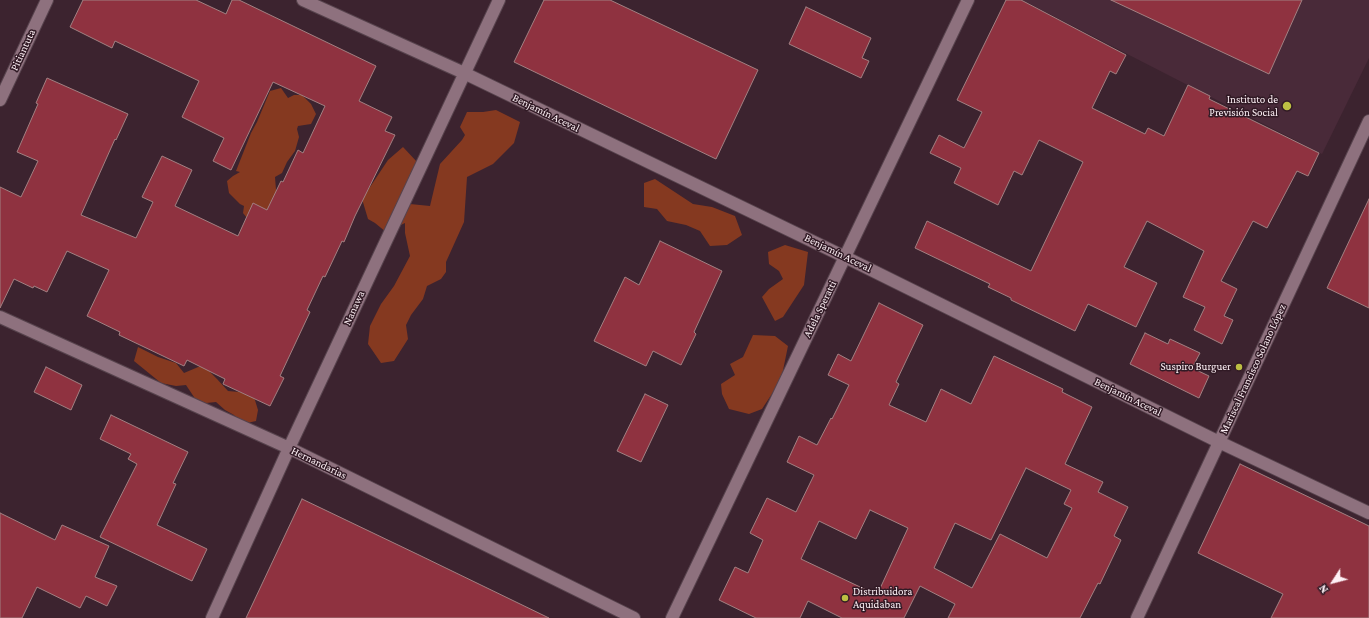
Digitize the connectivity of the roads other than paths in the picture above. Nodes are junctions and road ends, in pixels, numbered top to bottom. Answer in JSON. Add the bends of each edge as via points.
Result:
{"nodes":[{"id":1,"x":47,"y":0,"type":"edge"},
{"id":2,"x":303,"y":0,"type":"edge"},
{"id":3,"x":499,"y":0,"type":"edge"},
{"id":4,"x":968,"y":0,"type":"edge"},
{"id":5,"x":464,"y":73,"type":"junction"},
{"id":6,"x":0,"y":100,"type":"edge"},
{"id":7,"x":1369,"y":121,"type":"edge"},
{"id":8,"x":845,"y":257,"type":"junction"},
{"id":9,"x":0,"y":317,"type":"edge"},
{"id":10,"x":1219,"y":442,"type":"junction"},
{"id":11,"x":289,"y":448,"type":"junction"},
{"id":12,"x":1369,"y":512,"type":"edge"},
{"id":13,"x":212,"y":618,"type":"edge"},
{"id":14,"x":634,"y":618,"type":"edge"},
{"id":15,"x":672,"y":618,"type":"edge"},
{"id":16,"x":1137,"y":618,"type":"edge"}],
"edges":[{"from":1,"to":6,"type":"street","name":"Pitiantuta"},
{"from":2,"to":5,"type":"street","name":"Benjamín Aceval"},
{"from":3,"to":5,"type":"street","name":"Nanawa"},
{"from":4,"to":8,"type":"street","name":"Adela Speratti"},
{"from":5,"to":8,"type":"street","name":"Benjamín Aceval"},
{"from":5,"to":11,"type":"street","name":"Nanawa"},
{"from":7,"to":10,"type":"street","name":"Mariscal Francisco Solano López"},
{"from":8,"to":10,"type":"street","name":"Benjamín Aceval"},
{"from":8,"to":15,"type":"street","name":"Adela Speratti"},
{"from":9,"to":11,"type":"street","name":"Hernandarias"},
{"from":10,"to":12,"type":"street","name":"Benjamín Aceval"},
{"from":10,"to":16,"type":"street","name":"Mariscal Francisco Solano López"},
{"from":11,"to":13,"type":"street","name":"Nanawa"},
{"from":11,"to":14,"type":"street","name":"Hernandarias"}]}
